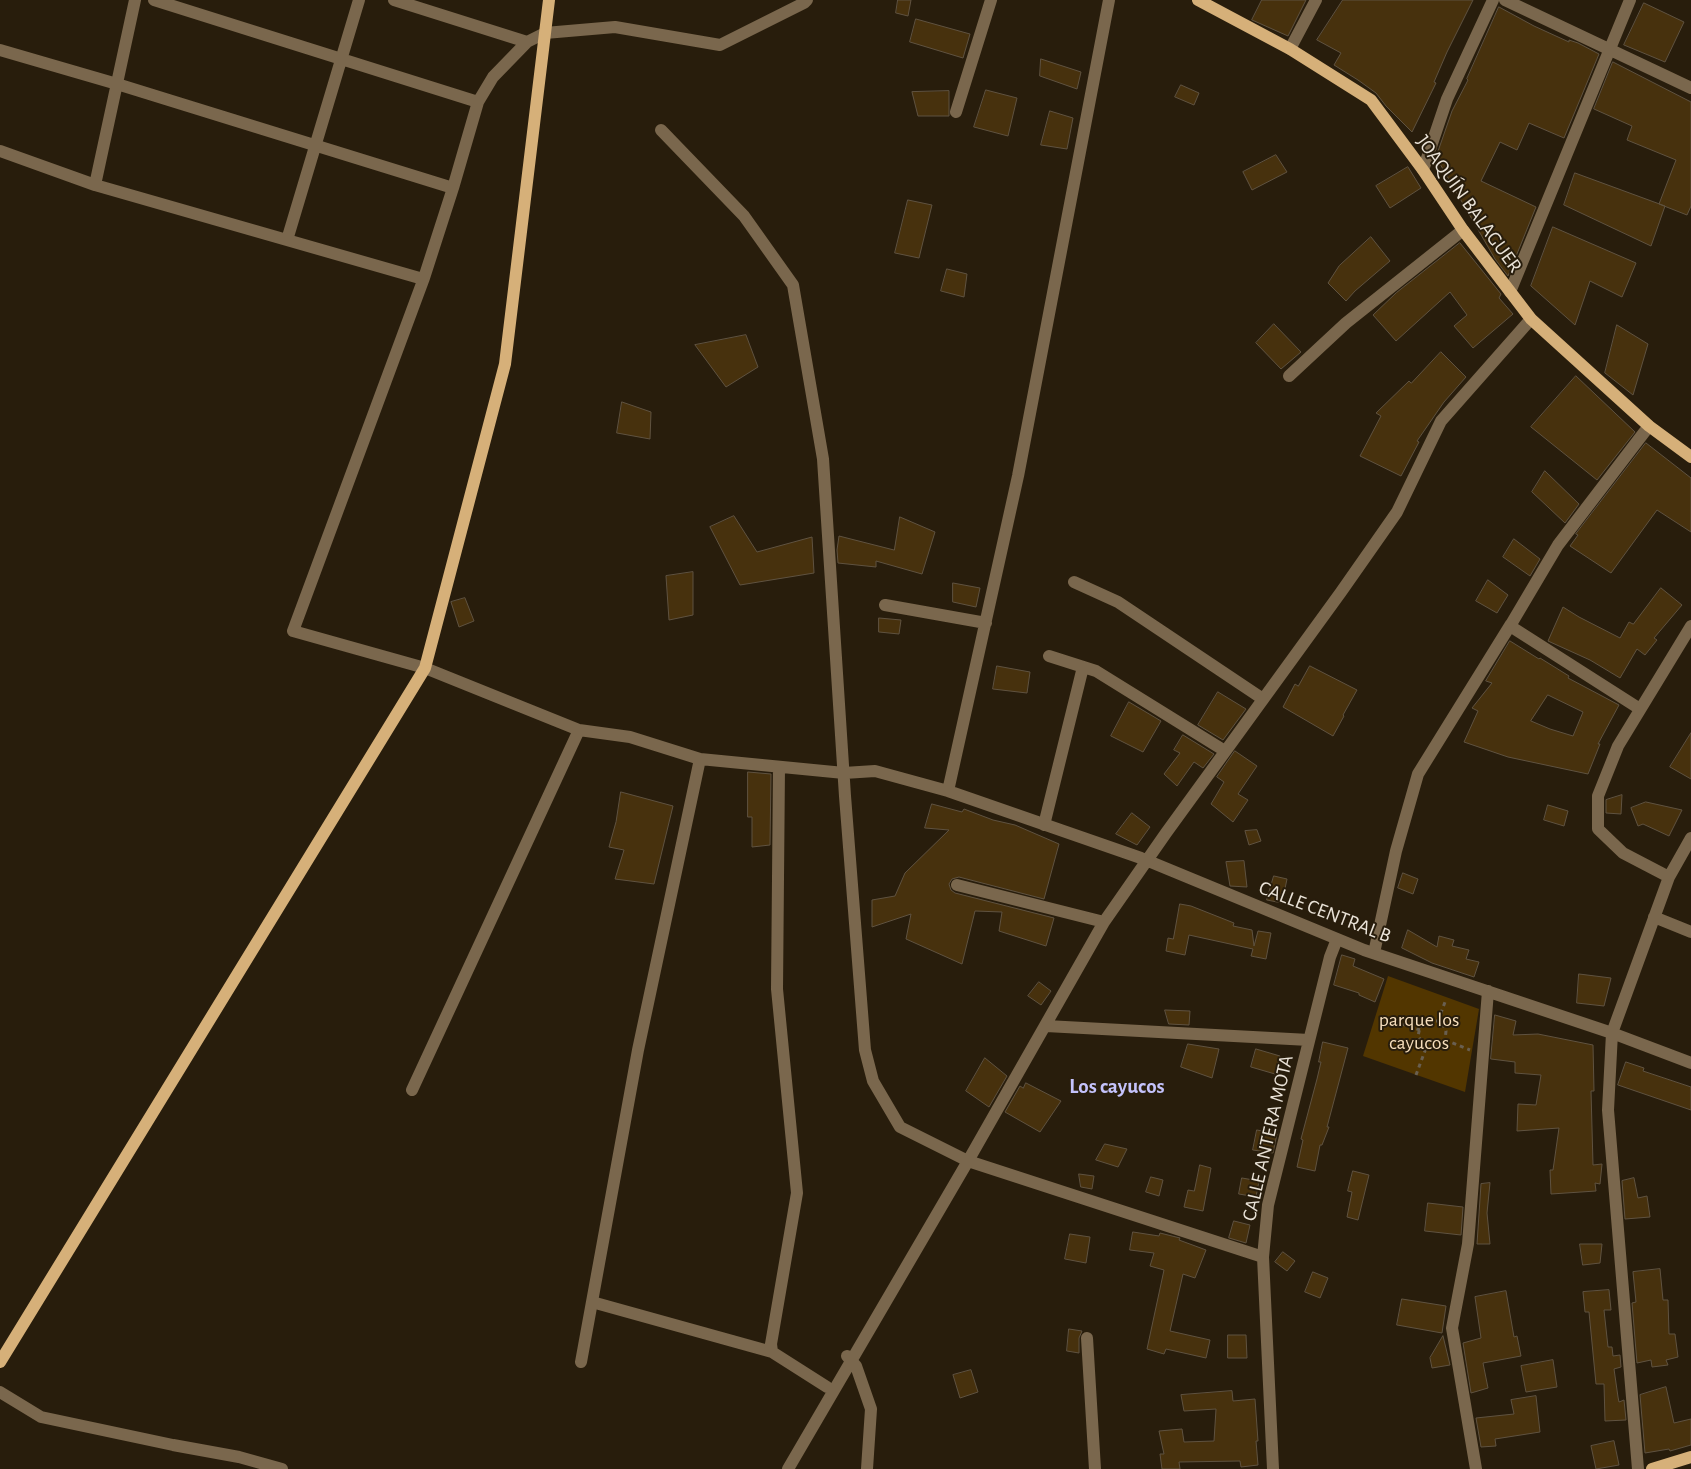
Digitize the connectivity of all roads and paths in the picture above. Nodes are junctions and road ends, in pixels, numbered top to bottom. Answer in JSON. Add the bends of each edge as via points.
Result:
{"nodes":[{"id":1,"x":135,"y":0,"type":"edge"},
{"id":2,"x":154,"y":0,"type":"edge"},
{"id":3,"x":359,"y":0,"type":"edge"},
{"id":4,"x":394,"y":0,"type":"edge"},
{"id":5,"x":549,"y":0,"type":"edge"},
{"id":6,"x":807,"y":0,"type":"edge"},
{"id":7,"x":992,"y":0,"type":"edge"},
{"id":8,"x":1109,"y":0,"type":"edge"},
{"id":9,"x":1198,"y":0,"type":"edge"},
{"id":10,"x":1316,"y":0,"type":"edge"},
{"id":11,"x":1493,"y":0,"type":"edge"},
{"id":12,"x":1506,"y":0,"type":"edge"},
{"id":13,"x":1630,"y":0,"type":"edge"},
{"id":14,"x":545,"y":33,"type":"junction"},
{"id":15,"x":527,"y":42,"type":"junction"},
{"id":16,"x":1290,"y":49,"type":"junction"},
{"id":17,"x":0,"y":50,"type":"edge"},
{"id":18,"x":1610,"y":50,"type":"junction"},
{"id":19,"x":117,"y":84,"type":"junction"},
{"id":20,"x":1691,"y":88,"type":"edge"},
{"id":21,"x":478,"y":102,"type":"junction"},
{"id":22,"x":956,"y":112,"type":"dead end"},
{"id":23,"x":661,"y":130,"type":"dead end"},
{"id":24,"x":0,"y":151,"type":"edge"},
{"id":25,"x":1423,"y":170,"type":"junction"},
{"id":26,"x":95,"y":185,"type":"junction"},
{"id":27,"x":453,"y":188,"type":"junction"},
{"id":28,"x":1463,"y":230,"type":"junction"},
{"id":29,"x":287,"y":240,"type":"junction"},
{"id":30,"x":423,"y":279,"type":"junction"},
{"id":31,"x":1510,"y":292,"type":"junction"},
{"id":32,"x":1531,"y":319,"type":"junction"},
{"id":33,"x":1289,"y":376,"type":"dead end"},
{"id":34,"x":1649,"y":426,"type":"junction"},
{"id":35,"x":1691,"y":457,"type":"edge"},
{"id":36,"x":1074,"y":582,"type":"dead end"},
{"id":37,"x":885,"y":605,"type":"dead end"},
{"id":38,"x":986,"y":623,"type":"junction"},
{"id":39,"x":1511,"y":624,"type":"junction"},
{"id":40,"x":1691,"y":626,"type":"edge"},
{"id":41,"x":1048,"y":656,"type":"dead end"},
{"id":42,"x":1083,"y":667,"type":"junction"},
{"id":43,"x":425,"y":668,"type":"junction"},
{"id":44,"x":1263,"y":699,"type":"junction"},
{"id":45,"x":1640,"y":710,"type":"junction"},
{"id":46,"x":579,"y":730,"type":"junction"},
{"id":47,"x":1225,"y":751,"type":"junction"},
{"id":48,"x":700,"y":759,"type":"junction"},
{"id":49,"x":779,"y":766,"type":"junction"},
{"id":50,"x":844,"y":773,"type":"junction"},
{"id":51,"x":948,"y":791,"type":"junction"},
{"id":52,"x":1044,"y":825,"type":"junction"},
{"id":53,"x":1691,"y":838,"type":"edge"},
{"id":54,"x":1670,"y":877,"type":"junction"},
{"id":55,"x":957,"y":885,"type":"dead end"},
{"id":56,"x":1654,"y":917,"type":"junction"},
{"id":57,"x":1104,"y":922,"type":"junction"},
{"id":58,"x":1691,"y":932,"type":"edge"},
{"id":59,"x":1337,"y":939,"type":"junction"},
{"id":60,"x":1374,"y":953,"type":"junction"},
{"id":61,"x":1488,"y":991,"type":"junction"},
{"id":62,"x":1444,"y":1002,"type":"dead end"},
{"id":63,"x":1386,"y":1019,"type":"dead end"},
{"id":64,"x":1438,"y":1021,"type":"junction"},
{"id":65,"x":1046,"y":1026,"type":"junction"},
{"id":66,"x":1420,"y":1030,"type":"junction"},
{"id":67,"x":1612,"y":1033,"type":"junction"},
{"id":68,"x":1309,"y":1040,"type":"junction"},
{"id":69,"x":1445,"y":1040,"type":"junction"},
{"id":70,"x":1426,"y":1048,"type":"junction"},
{"id":71,"x":1472,"y":1050,"type":"dead end"},
{"id":72,"x":1691,"y":1063,"type":"edge"},
{"id":73,"x":1416,"y":1075,"type":"dead end"},
{"id":74,"x":412,"y":1090,"type":"dead end"},
{"id":75,"x":968,"y":1161,"type":"junction"},
{"id":76,"x":1263,"y":1257,"type":"junction"},
{"id":77,"x":592,"y":1302,"type":"junction"},
{"id":78,"x":1087,"y":1338,"type":"dead end"},
{"id":79,"x":772,"y":1352,"type":"junction"},
{"id":80,"x":847,"y":1356,"type":"dead end"},
{"id":81,"x":0,"y":1362,"type":"edge"},
{"id":82,"x":581,"y":1362,"type":"dead end"},
{"id":83,"x":827,"y":1387,"type":"dead end"},
{"id":84,"x":0,"y":1392,"type":"edge"},
{"id":85,"x":1691,"y":1457,"type":"edge"},
{"id":86,"x":282,"y":1469,"type":"edge"},
{"id":87,"x":788,"y":1469,"type":"edge"},
{"id":88,"x":867,"y":1469,"type":"edge"},
{"id":89,"x":1095,"y":1469,"type":"edge"},
{"id":90,"x":1274,"y":1469,"type":"edge"},
{"id":91,"x":1476,"y":1469,"type":"edge"},
{"id":92,"x":1638,"y":1469,"type":"edge"},
{"id":93,"x":1652,"y":1469,"type":"edge"}],
"edges":[{"from":1,"to":19,"type":"street"},
{"from":2,"to":21,"type":"street"},
{"from":3,"to":29,"type":"street"},
{"from":4,"to":15,"type":"street"},
{"from":5,"to":14,"type":"main road"},
{"from":6,"to":14,"type":"street","via":[[720,45],[615,27]]},
{"from":7,"to":22,"type":"street"},
{"from":8,"to":38,"type":"street","via":[[1018,476]]},
{"from":9,"to":16,"type":"main road","name":"JOAQUÍN BALAGUER"},
{"from":10,"to":16,"type":"street"},
{"from":11,"to":25,"type":"street","via":[[1447,99]]},
{"from":12,"to":18,"type":"street"},
{"from":13,"to":18,"type":"street"},
{"from":14,"to":15,"type":"street"},
{"from":14,"to":43,"type":"main road","via":[[505,364]]},
{"from":15,"to":21,"type":"street","via":[[493,77]]},
{"from":16,"to":25,"type":"main road","name":"JOAQUÍN BALAGUER","via":[[1371,100]]},
{"from":17,"to":19,"type":"street"},
{"from":18,"to":20,"type":"street"},
{"from":18,"to":31,"type":"street"},
{"from":19,"to":26,"type":"street"},
{"from":19,"to":27,"type":"street"},
{"from":21,"to":27,"type":"street"},
{"from":23,"to":50,"type":"street","via":[[744,216],[793,285],[823,458]]},
{"from":24,"to":26,"type":"street"},
{"from":25,"to":28,"type":"main road","name":"JOAQUÍN BALAGUER"},
{"from":26,"to":29,"type":"street"},
{"from":27,"to":30,"type":"street"},
{"from":28,"to":31,"type":"main road","name":"JOAQUÍN BALAGUER"},
{"from":28,"to":33,"type":"street","via":[[1346,323]]},
{"from":29,"to":30,"type":"street"},
{"from":30,"to":43,"type":"street","name":"CALLE CENTRAL B","via":[[293,631]]},
{"from":31,"to":32,"type":"main road","name":"JOAQUÍN BALAGUER"},
{"from":32,"to":34,"type":"main road","name":"JOAQUÍN BALAGUER"},
{"from":32,"to":44,"type":"street","via":[[1441,422],[1397,512]]},
{"from":34,"to":35,"type":"main road","name":"JOAQUÍN BALAGUER"},
{"from":34,"to":39,"type":"street","via":[[1558,545]]},
{"from":36,"to":44,"type":"street","via":[[1118,602]]},
{"from":37,"to":38,"type":"street"},
{"from":38,"to":51,"type":"street"},
{"from":39,"to":45,"type":"street"},
{"from":39,"to":60,"type":"street","via":[[1418,774],[1396,851]]},
{"from":40,"to":45,"type":"street"},
{"from":41,"to":42,"type":"street"},
{"from":42,"to":47,"type":"street","via":[[1096,671]]},
{"from":42,"to":52,"type":"street"},
{"from":43,"to":46,"type":"street","name":"CALLE CENTRAL B"},
{"from":43,"to":81,"type":"main road"},
{"from":44,"to":47,"type":"street"},
{"from":45,"to":54,"type":"street","via":[[1618,746],[1598,796],[1598,829],[1623,853]]},
{"from":46,"to":48,"type":"street","name":"CALLE CENTRAL B","via":[[630,737]]},
{"from":46,"to":74,"type":"street"},
{"from":47,"to":57,"type":"street"},
{"from":48,"to":49,"type":"street","name":"CALLE CENTRAL B"},
{"from":48,"to":77,"type":"street","via":[[638,1050]]},
{"from":49,"to":50,"type":"street","name":"CALLE CENTRAL B"},
{"from":49,"to":79,"type":"street","via":[[777,989],[797,1193],[772,1332]]},
{"from":50,"to":51,"type":"street","name":"CALLE CENTRAL B","via":[[876,771]]},
{"from":50,"to":75,"type":"street","via":[[865,1050],[873,1081],[900,1127]]},
{"from":51,"to":52,"type":"street","name":"CALLE CENTRAL B"},
{"from":52,"to":59,"type":"street","name":"CALLE CENTRAL B","via":[[1141,858]]},
{"from":53,"to":54,"type":"street"},
{"from":54,"to":56,"type":"street"},
{"from":55,"to":57,"type":"street"},
{"from":56,"to":58,"type":"street"},
{"from":56,"to":67,"type":"street"},
{"from":57,"to":65,"type":"street"},
{"from":59,"to":60,"type":"street","name":"CALLE CENTRAL B"},
{"from":59,"to":68,"type":"street","name":"CALLE ANTERA MOTA"},
{"from":60,"to":61,"type":"street","name":"CALLE CENTRAL B"},
{"from":61,"to":67,"type":"street","name":"CALLE CENTRAL B"},
{"from":61,"to":91,"type":"street","via":[[1468,1244],[1452,1328]]},
{"from":62,"to":64,"type":"path"},
{"from":63,"to":66,"type":"path"},
{"from":64,"to":66,"type":"path","via":[[1428,1021]]},
{"from":64,"to":69,"type":"path","via":[[1446,1031]]},
{"from":65,"to":68,"type":"street"},
{"from":65,"to":75,"type":"street"},
{"from":66,"to":70,"type":"path","via":[[1418,1036]]},
{"from":67,"to":72,"type":"street","name":"CALLE CENTRAL B"},
{"from":67,"to":92,"type":"street","via":[[1608,1110]]},
{"from":68,"to":76,"type":"street","name":"CALLE ANTERA MOTA","via":[[1268,1205]]},
{"from":69,"to":70,"type":"path","via":[[1436,1048]]},
{"from":69,"to":71,"type":"path"},
{"from":70,"to":73,"type":"path"},
{"from":75,"to":76,"type":"street"},
{"from":75,"to":87,"type":"street"},
{"from":76,"to":90,"type":"street","name":"CALLE ANTERA MOTA"},
{"from":77,"to":79,"type":"street"},
{"from":77,"to":82,"type":"street"},
{"from":78,"to":89,"type":"street"},
{"from":79,"to":83,"type":"street"},
{"from":80,"to":88,"type":"street","via":[[856,1366],[871,1409]]},
{"from":84,"to":86,"type":"street","via":[[41,1417],[239,1457]]},
{"from":85,"to":93,"type":"main road"}]}
